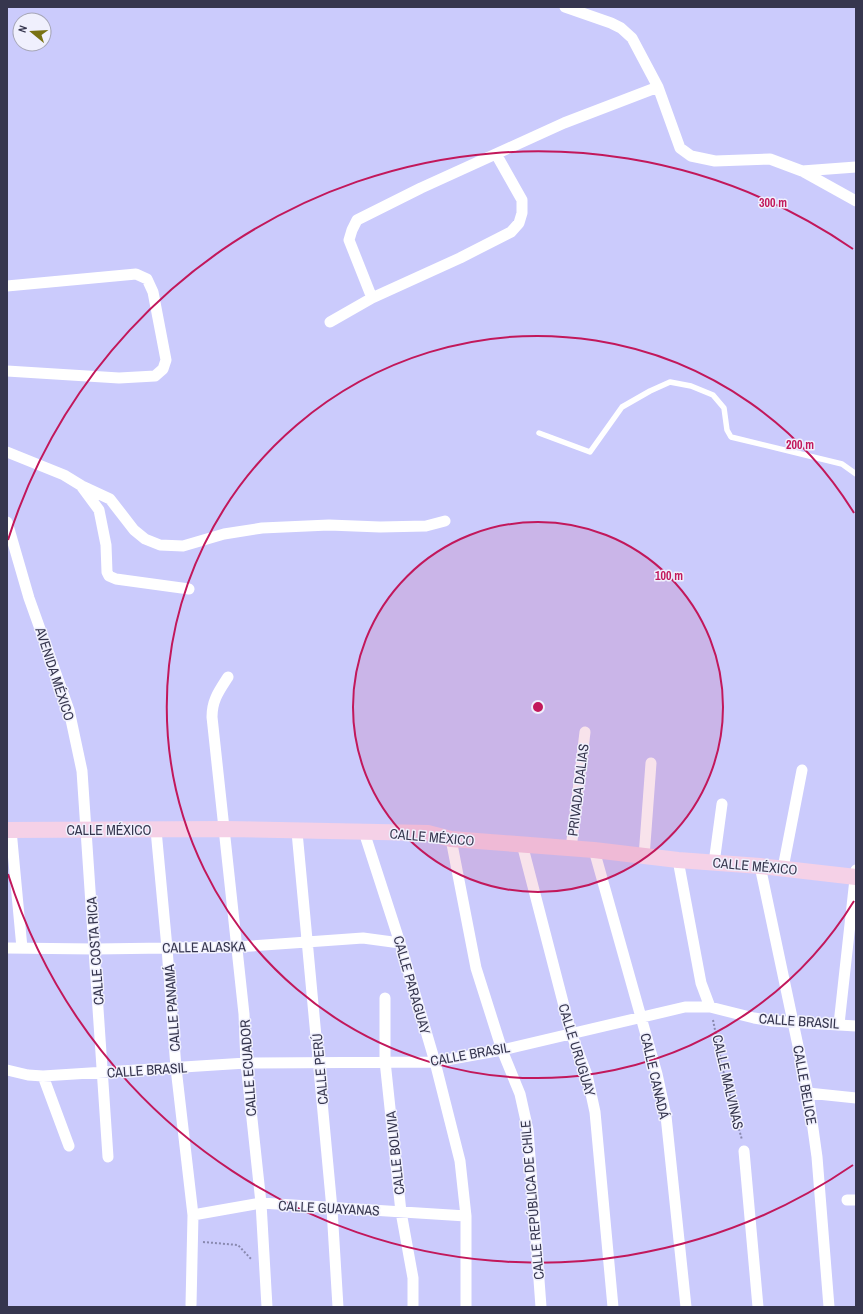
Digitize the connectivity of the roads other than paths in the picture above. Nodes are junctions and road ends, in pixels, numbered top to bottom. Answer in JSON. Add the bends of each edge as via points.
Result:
{"nodes":[{"id":1,"x":565,"y":7,"type":"edge"},
{"id":2,"x":658,"y":87,"type":"junction"},
{"id":3,"x":496,"y":154,"type":"junction"},
{"id":4,"x":856,"y":166,"type":"edge"},
{"id":5,"x":802,"y":172,"type":"junction"},
{"id":6,"x":856,"y":201,"type":"edge"},
{"id":7,"x":7,"y":286,"type":"edge"},
{"id":8,"x":372,"y":298,"type":"junction"},
{"id":9,"x":330,"y":322,"type":"dead end"},
{"id":10,"x":7,"y":370,"type":"edge"},
{"id":11,"x":539,"y":433,"type":"dead end"},
{"id":12,"x":7,"y":452,"type":"edge"},
{"id":13,"x":856,"y":474,"type":"edge"},
{"id":14,"x":82,"y":486,"type":"junction"},
{"id":15,"x":445,"y":520,"type":"dead end"},
{"id":16,"x":7,"y":522,"type":"edge"},
{"id":17,"x":189,"y":588,"type":"dead end"},
{"id":18,"x":228,"y":677,"type":"dead end"},
{"id":19,"x":585,"y":732,"type":"dead end"},
{"id":20,"x":651,"y":763,"type":"dead end"},
{"id":21,"x":802,"y":770,"type":"dead end"},
{"id":22,"x":722,"y":804,"type":"dead end"},
{"id":23,"x":225,"y":829,"type":"junction"},
{"id":24,"x":9,"y":830,"type":"edge"},
{"id":25,"x":86,"y":830,"type":"junction"},
{"id":26,"x":156,"y":830,"type":"junction"},
{"id":27,"x":297,"y":832,"type":"junction"},
{"id":28,"x":364,"y":832,"type":"junction"},
{"id":29,"x":451,"y":839,"type":"junction"},
{"id":30,"x":522,"y":844,"type":"junction"},
{"id":31,"x":571,"y":849,"type":"junction"},
{"id":32,"x":594,"y":850,"type":"junction"},
{"id":33,"x":644,"y":857,"type":"junction"},
{"id":34,"x":678,"y":860,"type":"junction"},
{"id":35,"x":714,"y":863,"type":"junction"},
{"id":36,"x":760,"y":866,"type":"junction"},
{"id":37,"x":783,"y":868,"type":"junction"},
{"id":38,"x":856,"y":874,"type":"edge"},
{"id":39,"x":307,"y":941,"type":"junction"},
{"id":40,"x":400,"y":943,"type":"junction"},
{"id":41,"x":237,"y":947,"type":"junction"},
{"id":42,"x":7,"y":948,"type":"edge"},
{"id":43,"x":22,"y":948,"type":"junction"},
{"id":44,"x":167,"y":948,"type":"junction"},
{"id":45,"x":95,"y":949,"type":"junction"},
{"id":46,"x":385,"y":998,"type":"dead end"},
{"id":47,"x":710,"y":1007,"type":"junction"},
{"id":48,"x":641,"y":1018,"type":"junction"},
{"id":49,"x":793,"y":1022,"type":"junction"},
{"id":50,"x":839,"y":1024,"type":"junction"},
{"id":51,"x":856,"y":1026,"type":"edge"},
{"id":52,"x":571,"y":1033,"type":"junction"},
{"id":53,"x":502,"y":1050,"type":"junction"},
{"id":54,"x":385,"y":1061,"type":"junction"},
{"id":55,"x":435,"y":1062,"type":"junction"},
{"id":56,"x":246,"y":1063,"type":"junction"},
{"id":57,"x":319,"y":1063,"type":"junction"},
{"id":58,"x":176,"y":1068,"type":"junction"},
{"id":59,"x":7,"y":1070,"type":"edge"},
{"id":60,"x":104,"y":1073,"type":"junction"},
{"id":61,"x":43,"y":1076,"type":"junction"},
{"id":62,"x":808,"y":1093,"type":"junction"},
{"id":63,"x":856,"y":1098,"type":"edge"},
{"id":64,"x":69,"y":1146,"type":"dead end"},
{"id":65,"x":744,"y":1150,"type":"road end"},
{"id":66,"x":108,"y":1157,"type":"dead end"},
{"id":67,"x":261,"y":1204,"type":"junction"},
{"id":68,"x":332,"y":1209,"type":"junction"},
{"id":69,"x":401,"y":1212,"type":"junction"},
{"id":70,"x":193,"y":1215,"type":"junction"},
{"id":71,"x":466,"y":1216,"type":"junction"},
{"id":72,"x":191,"y":1305,"type":"dead end"},
{"id":73,"x":267,"y":1307,"type":"edge"},
{"id":74,"x":338,"y":1307,"type":"edge"},
{"id":75,"x":414,"y":1307,"type":"edge"},
{"id":76,"x":466,"y":1307,"type":"edge"},
{"id":77,"x":541,"y":1307,"type":"edge"},
{"id":78,"x":613,"y":1307,"type":"edge"},
{"id":79,"x":686,"y":1307,"type":"edge"},
{"id":80,"x":758,"y":1307,"type":"edge"},
{"id":81,"x":826,"y":1307,"type":"edge"},
{"id":82,"x":829,"y":1307,"type":"edge"}],
"edges":[{"from":1,"to":2,"type":"street","via":[[621,28],[632,38]]},
{"from":2,"to":3,"type":"street","via":[[564,123]]},
{"from":2,"to":5,"type":"street","via":[[680,148],[691,156],[715,161],[770,159]]},
{"from":3,"to":8,"type":"street","via":[[357,220],[350,240]]},
{"from":3,"to":8,"type":"street","via":[[522,200],[519,223],[511,232]]},
{"from":4,"to":5,"type":"street"},
{"from":5,"to":6,"type":"street"},
{"from":7,"to":10,"type":"street","via":[[136,274],[147,279],[153,292],[166,360],[163,369],[155,376],[119,378]]},
{"from":8,"to":9,"type":"street"},
{"from":11,"to":13,"type":"lane","via":[[590,452],[622,407],[670,382],[691,386],[713,395],[724,408],[727,430],[731,437],[842,464]]},
{"from":12,"to":14,"type":"street","via":[[64,475]]},
{"from":14,"to":15,"type":"street","via":[[110,499],[134,530],[145,539],[160,545],[183,546],[224,534],[262,528],[328,525],[426,526]]},
{"from":14,"to":17,"type":"street","via":[[99,510],[109,576]]},
{"from":16,"to":25,"type":"street","name":"AVENIDA MÉXICO","via":[[28,598],[68,710],[82,771]]},
{"from":18,"to":23,"type":"street","name":"CALLE ECUADOR","via":[[212,705]]},
{"from":19,"to":31,"type":"street","name":"PRIVADA DALIAS"},
{"from":20,"to":33,"type":"street"},
{"from":21,"to":37,"type":"street"},
{"from":22,"to":35,"type":"street"},
{"from":23,"to":26,"type":"street","name":"CALLE MÉXICO"},
{"from":23,"to":27,"type":"street","name":"CALLE MÉXICO"},
{"from":23,"to":41,"type":"street","name":"CALLE ECUADOR"},
{"from":24,"to":25,"type":"street","name":"CALLE MÉXICO"},
{"from":24,"to":43,"type":"street"},
{"from":25,"to":26,"type":"street","name":"CALLE MÉXICO"},
{"from":25,"to":45,"type":"street","name":"CALLE COSTA RICA"},
{"from":26,"to":44,"type":"street","name":"CALLE PANAMÁ"},
{"from":27,"to":28,"type":"street","name":"CALLE MÉXICO"},
{"from":27,"to":39,"type":"street","name":"CALLE PERÚ"},
{"from":28,"to":29,"type":"street","name":"CALLE MÉXICO","via":[[428,834]]},
{"from":28,"to":40,"type":"street","name":"CALLE PARAGUAY"},
{"from":29,"to":30,"type":"street","name":"CALLE MÉXICO"},
{"from":29,"to":53,"type":"street","name":"CALLE REPÚBLICA DE CHILE","via":[[476,968]]},
{"from":30,"to":31,"type":"street","name":"CALLE MÉXICO"},
{"from":30,"to":52,"type":"street","name":"CALLE URUGUAY"},
{"from":31,"to":32,"type":"street","name":"CALLE MÉXICO"},
{"from":32,"to":33,"type":"street","name":"CALLE MÉXICO"},
{"from":32,"to":48,"type":"street","name":"CALLE CANADÁ"},
{"from":33,"to":34,"type":"street","name":"CALLE MÉXICO"},
{"from":34,"to":35,"type":"street","name":"CALLE MÉXICO"},
{"from":34,"to":47,"type":"street","via":[[701,983]]},
{"from":35,"to":36,"type":"street","name":"CALLE MÉXICO"},
{"from":36,"to":37,"type":"street","name":"CALLE MÉXICO"},
{"from":36,"to":49,"type":"street","name":"CALLE BELICE"},
{"from":37,"to":38,"type":"street","name":"CALLE MÉXICO"},
{"from":38,"to":50,"type":"street"},
{"from":39,"to":40,"type":"street","name":"CALLE ALASKA","via":[[363,938]]},
{"from":39,"to":41,"type":"street","name":"CALLE ALASKA"},
{"from":39,"to":57,"type":"street","name":"CALLE PERÚ"},
{"from":40,"to":55,"type":"street","name":"CALLE PARAGUAY"},
{"from":41,"to":44,"type":"street","name":"CALLE ALASKA"},
{"from":41,"to":56,"type":"street","name":"CALLE ECUADOR"},
{"from":42,"to":43,"type":"street","name":"CALLE ALASKA"},
{"from":43,"to":45,"type":"street","name":"CALLE ALASKA"},
{"from":44,"to":45,"type":"street","name":"CALLE ALASKA"},
{"from":44,"to":58,"type":"street","name":"CALLE PANAMÁ"},
{"from":45,"to":60,"type":"street","name":"CALLE COSTA RICA"},
{"from":46,"to":54,"type":"street","name":"CALLE BOLIVIA"},
{"from":47,"to":48,"type":"street","name":"CALLE BRASIL","via":[[685,1007]]},
{"from":47,"to":49,"type":"street","name":"CALLE BRASIL","via":[[754,1018]]},
{"from":48,"to":52,"type":"street","name":"CALLE BRASIL"},
{"from":48,"to":79,"type":"street","name":"CALLE CANADÁ","via":[[666,1116]]},
{"from":49,"to":50,"type":"street","name":"CALLE BRASIL"},
{"from":49,"to":62,"type":"street","name":"CALLE BELICE"},
{"from":50,"to":51,"type":"street","name":"CALLE BRASIL"},
{"from":52,"to":53,"type":"street","name":"CALLE BRASIL"},
{"from":52,"to":78,"type":"street","name":"CALLE URUGUAY","via":[[588,1075],[595,1112]]},
{"from":53,"to":55,"type":"street","name":"CALLE BRASIL"},
{"from":53,"to":77,"type":"street","name":"CALLE REPÚBLICA DE CHILE","via":[[520,1094],[528,1130]]},
{"from":54,"to":55,"type":"street","name":"CALLE BRASIL"},
{"from":54,"to":57,"type":"street","name":"CALLE BRASIL"},
{"from":54,"to":69,"type":"street","name":"CALLE BOLIVIA"},
{"from":55,"to":71,"type":"street","name":"CALLE PARAGUAY","via":[[460,1161]]},
{"from":56,"to":57,"type":"street","name":"CALLE BRASIL"},
{"from":56,"to":58,"type":"street","name":"CALLE BRASIL"},
{"from":56,"to":67,"type":"street","name":"CALLE ECUADOR"},
{"from":57,"to":68,"type":"street","name":"CALLE PERÚ"},
{"from":58,"to":60,"type":"street","name":"CALLE BRASIL"},
{"from":58,"to":70,"type":"street","name":"CALLE PANAMÁ"},
{"from":59,"to":61,"type":"street","name":"CALLE BRASIL"},
{"from":60,"to":61,"type":"street","name":"CALLE BRASIL"},
{"from":60,"to":66,"type":"street","name":"CALLE COSTA RICA"},
{"from":61,"to":64,"type":"street"},
{"from":62,"to":63,"type":"street"},
{"from":62,"to":82,"type":"street","name":"CALLE BELICE","via":[[817,1157]]},
{"from":65,"to":80,"type":"street"},
{"from":67,"to":68,"type":"street","name":"CALLE GUAYANAS"},
{"from":67,"to":70,"type":"street","name":"CALLE GUAYANAS"},
{"from":67,"to":73,"type":"street","name":"CALLE ECUADOR"},
{"from":68,"to":69,"type":"street","name":"CALLE GUAYANAS"},
{"from":68,"to":74,"type":"street","name":"CALLE PERÚ"},
{"from":69,"to":71,"type":"street","name":"CALLE GUAYANAS"},
{"from":69,"to":75,"type":"street","name":"CALLE BOLIVIA","via":[[413,1278]]},
{"from":70,"to":72,"type":"street","name":"CALLE PANAMÁ"},
{"from":71,"to":76,"type":"street","name":"CALLE PARAGUAY"},
{"from":81,"to":82,"type":"street"}]}
